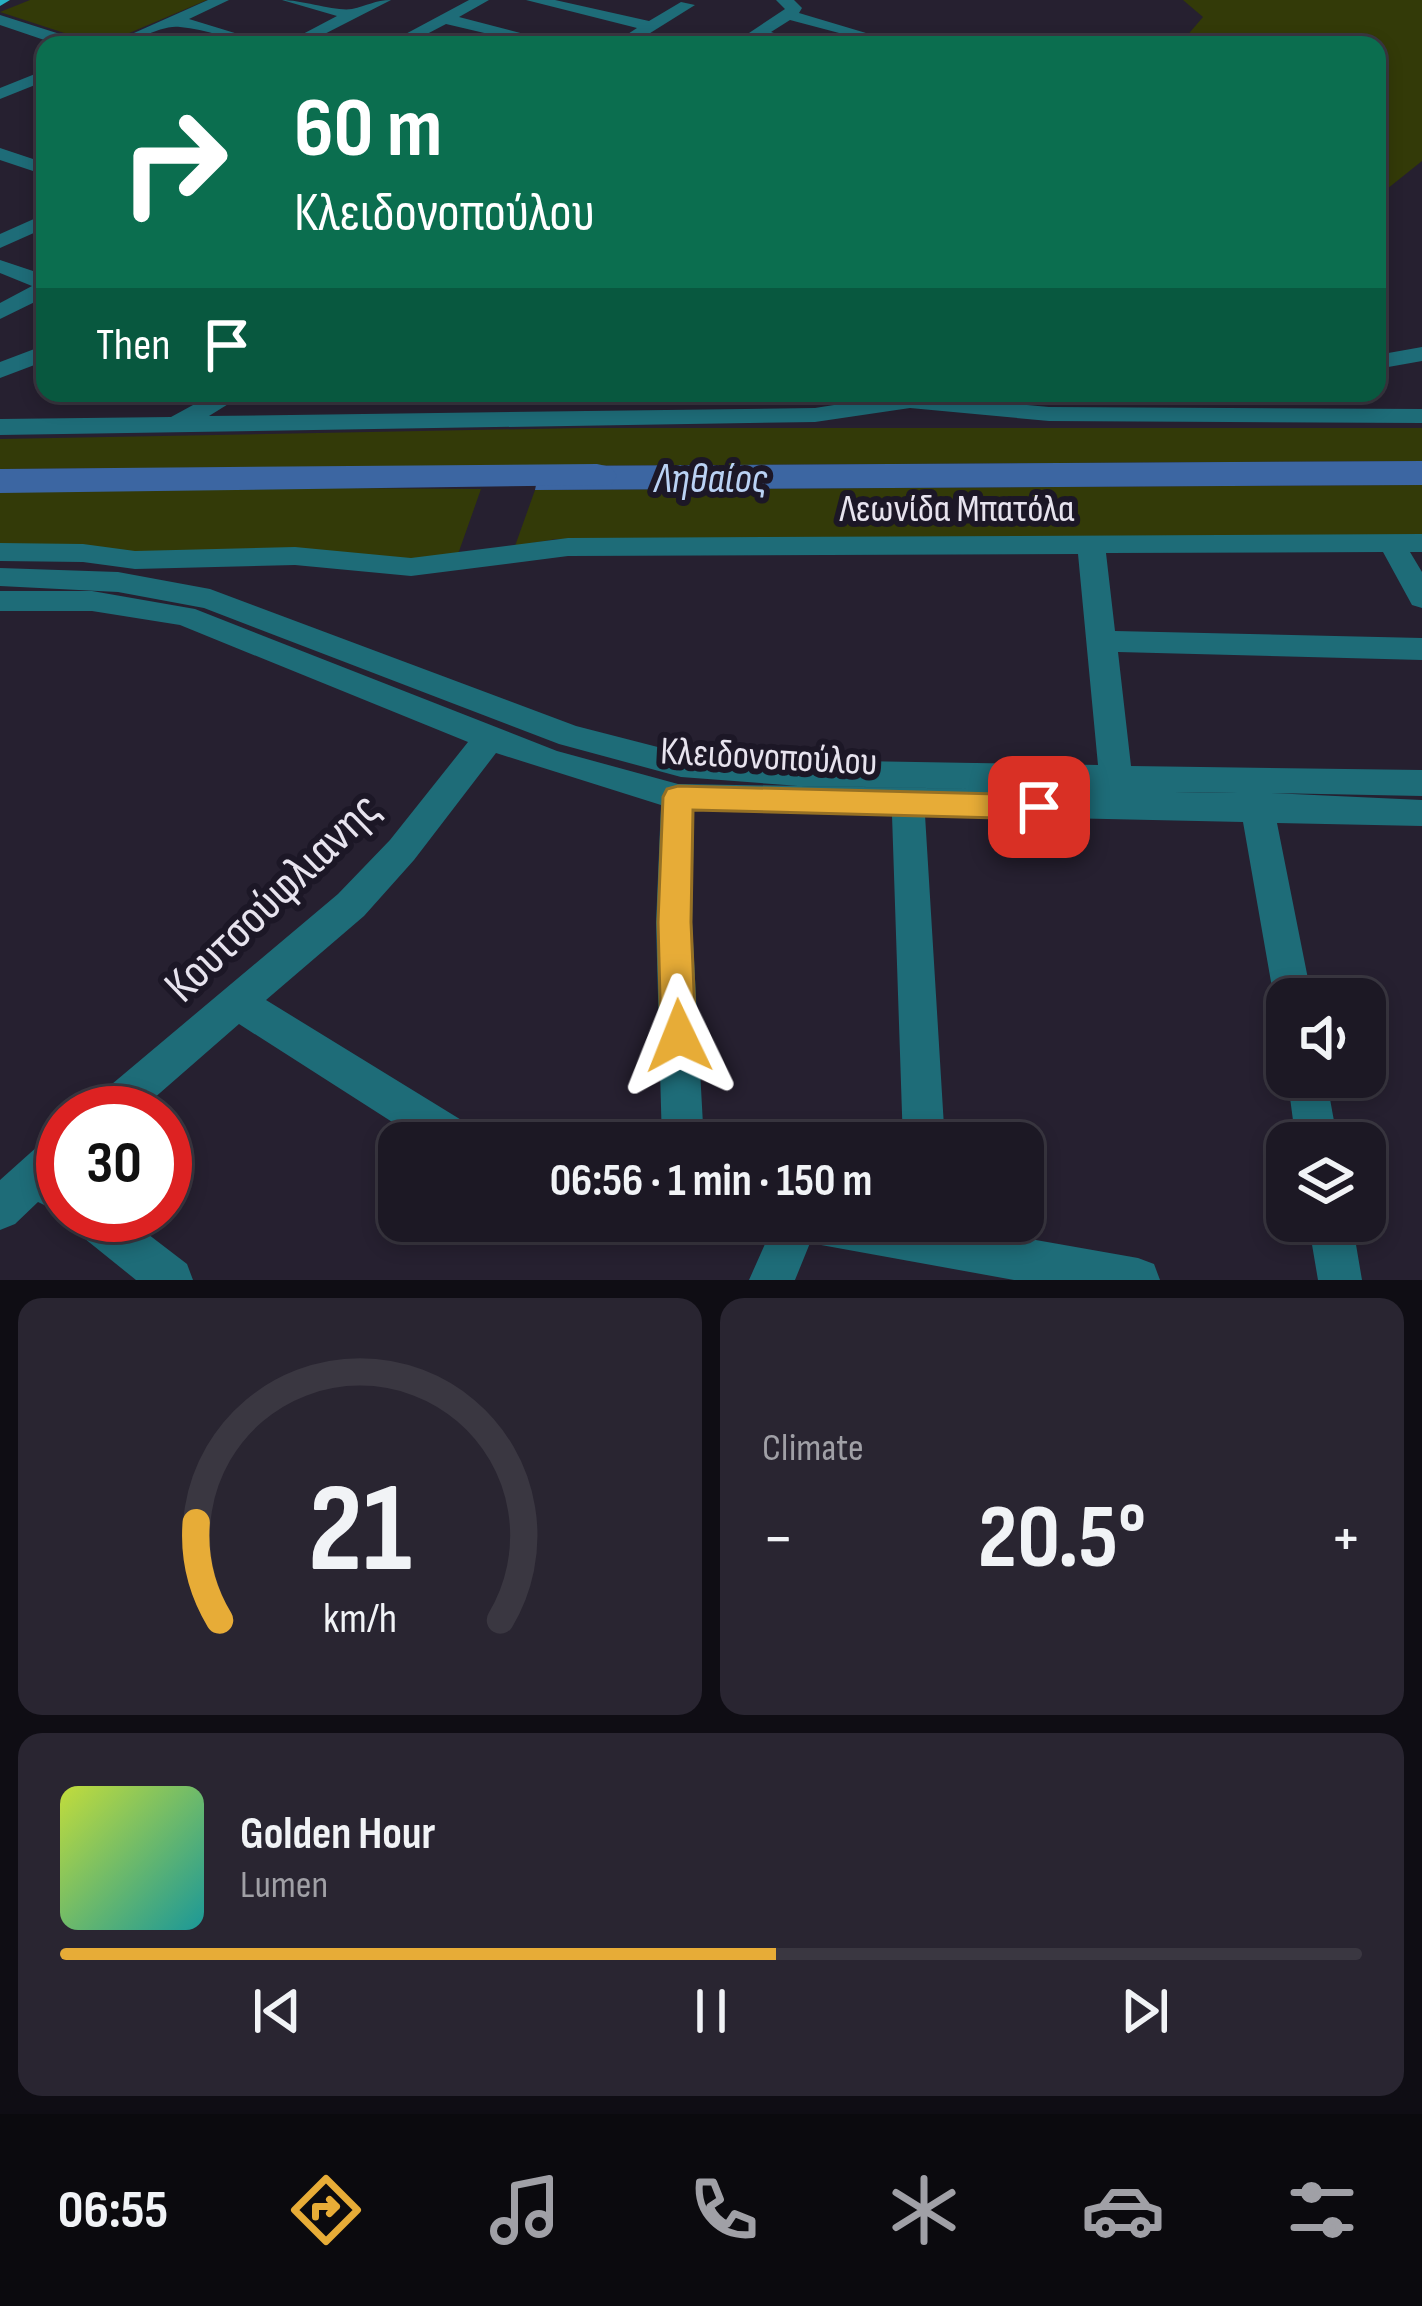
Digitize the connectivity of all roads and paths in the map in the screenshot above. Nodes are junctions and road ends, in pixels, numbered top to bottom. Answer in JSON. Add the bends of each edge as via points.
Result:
{"nodes":[{"id":1,"x":221,"y":0,"type":"edge"},
{"id":2,"x":290,"y":0,"type":"edge"},
{"id":3,"x":383,"y":0,"type":"edge"},
{"id":4,"x":481,"y":0,"type":"edge"},
{"id":5,"x":535,"y":0,"type":"edge"},
{"id":6,"x":660,"y":0,"type":"edge"},
{"id":7,"x":786,"y":7,"type":"edge"},
{"id":8,"x":352,"y":15,"type":"junction"},
{"id":9,"x":445,"y":19,"type":"junction"},
{"id":10,"x":0,"y":20,"type":"edge"},
{"id":11,"x":174,"y":20,"type":"junction"},
{"id":12,"x":651,"y":26,"type":"junction"},
{"id":13,"x":859,"y":33,"type":"dead end"},
{"id":14,"x":758,"y":34,"type":"junction"},
{"id":15,"x":49,"y":36,"type":"edge"},
{"id":16,"x":136,"y":36,"type":"edge"},
{"id":17,"x":233,"y":36,"type":"edge"},
{"id":18,"x":309,"y":36,"type":"edge"},
{"id":19,"x":411,"y":36,"type":"edge"},
{"id":20,"x":519,"y":36,"type":"edge"},
{"id":21,"x":634,"y":36,"type":"edge"},
{"id":22,"x":755,"y":36,"type":"edge"},
{"id":23,"x":766,"y":36,"type":"edge"},
{"id":24,"x":36,"y":79,"type":"edge"},
{"id":25,"x":2,"y":93,"type":"edge"},
{"id":26,"x":36,"y":102,"type":"edge"},
{"id":27,"x":5,"y":160,"type":"edge"},
{"id":28,"x":36,"y":167,"type":"edge"},
{"id":29,"x":36,"y":224,"type":"edge"},
{"id":30,"x":0,"y":242,"type":"edge"},
{"id":31,"x":0,"y":266,"type":"edge"},
{"id":32,"x":36,"y":281,"type":"edge"},
{"id":33,"x":36,"y":290,"type":"edge"},
{"id":34,"x":0,"y":312,"type":"edge"},
{"id":35,"x":1422,"y":354,"type":"edge"},
{"id":36,"x":36,"y":356,"type":"edge"},
{"id":37,"x":1386,"y":360,"type":"edge"},
{"id":38,"x":0,"y":371,"type":"edge"},
{"id":39,"x":217,"y":402,"type":"edge"},
{"id":40,"x":479,"y":402,"type":"edge"},
{"id":41,"x":896,"y":402,"type":"edge"},
{"id":42,"x":913,"y":402,"type":"edge"},
{"id":43,"x":1422,"y":416,"type":"edge"},
{"id":44,"x":510,"y":419,"type":"junction"},
{"id":45,"x":176,"y":424,"type":"junction"},
{"id":46,"x":0,"y":427,"type":"edge"},
{"id":47,"x":1422,"y":543,"type":"edge"},
{"id":48,"x":1392,"y":544,"type":"junction"},
{"id":49,"x":1091,"y":546,"type":"junction"},
{"id":50,"x":0,"y":552,"type":"edge"},
{"id":51,"x":0,"y":577,"type":"edge"},
{"id":52,"x":1422,"y":598,"type":"edge"},
{"id":53,"x":0,"y":601,"type":"edge"},
{"id":54,"x":1101,"y":641,"type":"junction"},
{"id":55,"x":1422,"y":649,"type":"edge"},
{"id":56,"x":489,"y":737,"type":"junction"},
{"id":57,"x":1116,"y":778,"type":"junction"},
{"id":58,"x":1422,"y":783,"type":"edge"},
{"id":59,"x":1254,"y":796,"type":"junction"},
{"id":60,"x":678,"y":797,"type":"junction"},
{"id":61,"x":908,"y":805,"type":"junction"},
{"id":62,"x":1422,"y":813,"type":"edge"},
{"id":63,"x":1289,"y":978,"type":"edge"},
{"id":64,"x":238,"y":1004,"type":"junction"},
{"id":65,"x":139,"y":1086,"type":"edge"},
{"id":66,"x":427,"y":1122,"type":"edge"},
{"id":67,"x":682,"y":1122,"type":"edge"},
{"id":68,"x":923,"y":1122,"type":"edge"},
{"id":69,"x":36,"y":1186,"type":"edge"},
{"id":70,"x":0,"y":1209,"type":"edge"},
{"id":71,"x":122,"y":1242,"type":"edge"},
{"id":72,"x":788,"y":1242,"type":"edge"},
{"id":73,"x":972,"y":1242,"type":"edge"},
{"id":74,"x":1334,"y":1242,"type":"edge"},
{"id":75,"x":171,"y":1280,"type":"edge"},
{"id":76,"x":771,"y":1280,"type":"edge"},
{"id":77,"x":1138,"y":1280,"type":"edge"},
{"id":78,"x":1340,"y":1280,"type":"edge"}],
"edges":[{"from":1,"to":11,"type":"street"},
{"from":2,"to":8,"type":"street"},
{"from":3,"to":8,"type":"street"},
{"from":4,"to":9,"type":"street"},
{"from":5,"to":12,"type":"street"},
{"from":6,"to":12,"type":"street","via":[[687,5]]},
{"from":7,"to":13,"type":"street"},
{"from":7,"to":14,"type":"street"},
{"from":8,"to":18,"type":"street"},
{"from":9,"to":19,"type":"street"},
{"from":9,"to":20,"type":"street"},
{"from":10,"to":15,"type":"street"},
{"from":11,"to":16,"type":"street"},
{"from":11,"to":17,"type":"street"},
{"from":12,"to":21,"type":"street"},
{"from":14,"to":22,"type":"street"},
{"from":14,"to":23,"type":"street"},
{"from":24,"to":25,"type":"street"},
{"from":25,"to":26,"type":"street"},
{"from":27,"to":28,"type":"street"},
{"from":29,"to":30,"type":"street"},
{"from":31,"to":32,"type":"street"},
{"from":33,"to":34,"type":"street"},
{"from":35,"to":37,"type":"street"},
{"from":36,"to":38,"type":"street"},
{"from":39,"to":45,"type":"street"},
{"from":40,"to":44,"type":"street"},
{"from":41,"to":44,"type":"street","via":[[829,414]]},
{"from":42,"to":43,"type":"street","via":[[1049,414]]},
{"from":44,"to":45,"type":"street"},
{"from":45,"to":46,"type":"street"},
{"from":47,"to":48,"type":"street","name":"Λεωνίδα Μπατόλα"},
{"from":48,"to":49,"type":"street","name":"Λεωνίδα Μπατόλα"},
{"from":48,"to":52,"type":"street"},
{"from":49,"to":50,"type":"street","name":"Λεωνίδα Μπατόλα","via":[[568,547],[411,567],[295,556],[135,560]]},
{"from":49,"to":54,"type":"street"},
{"from":51,"to":57,"type":"street","name":"Κλειδονοπούλου","via":[[118,582],[210,599],[536,724],[681,765]]},
{"from":53,"to":56,"type":"street","name":"Κλειδονοπούλου","via":[[92,601],[185,616]]},
{"from":54,"to":55,"type":"street"},
{"from":54,"to":57,"type":"street"},
{"from":56,"to":60,"type":"street","name":"Κλειδονοπούλου"},
{"from":56,"to":64,"type":"street","name":"Κουτσούφλιανης","via":[[378,878]]},
{"from":57,"to":59,"type":"street","name":"Κλειδονοπούλου"},
{"from":58,"to":59,"type":"street","name":"Κλειδονοπούλου"},
{"from":59,"to":61,"type":"street","name":"Κλειδονοπούλου"},
{"from":59,"to":62,"type":"street","name":"Κλειδονοπούλου"},
{"from":59,"to":63,"type":"street"},
{"from":60,"to":61,"type":"street","name":"Κλειδονοπούλου"},
{"from":60,"to":67,"type":"street"},
{"from":61,"to":68,"type":"street"},
{"from":64,"to":65,"type":"street","name":"Κουτσούφλιανης"},
{"from":64,"to":66,"type":"street"},
{"from":69,"to":70,"type":"street"},
{"from":71,"to":75,"type":"street"},
{"from":72,"to":76,"type":"street"},
{"from":73,"to":77,"type":"street"},
{"from":74,"to":78,"type":"street"}]}
